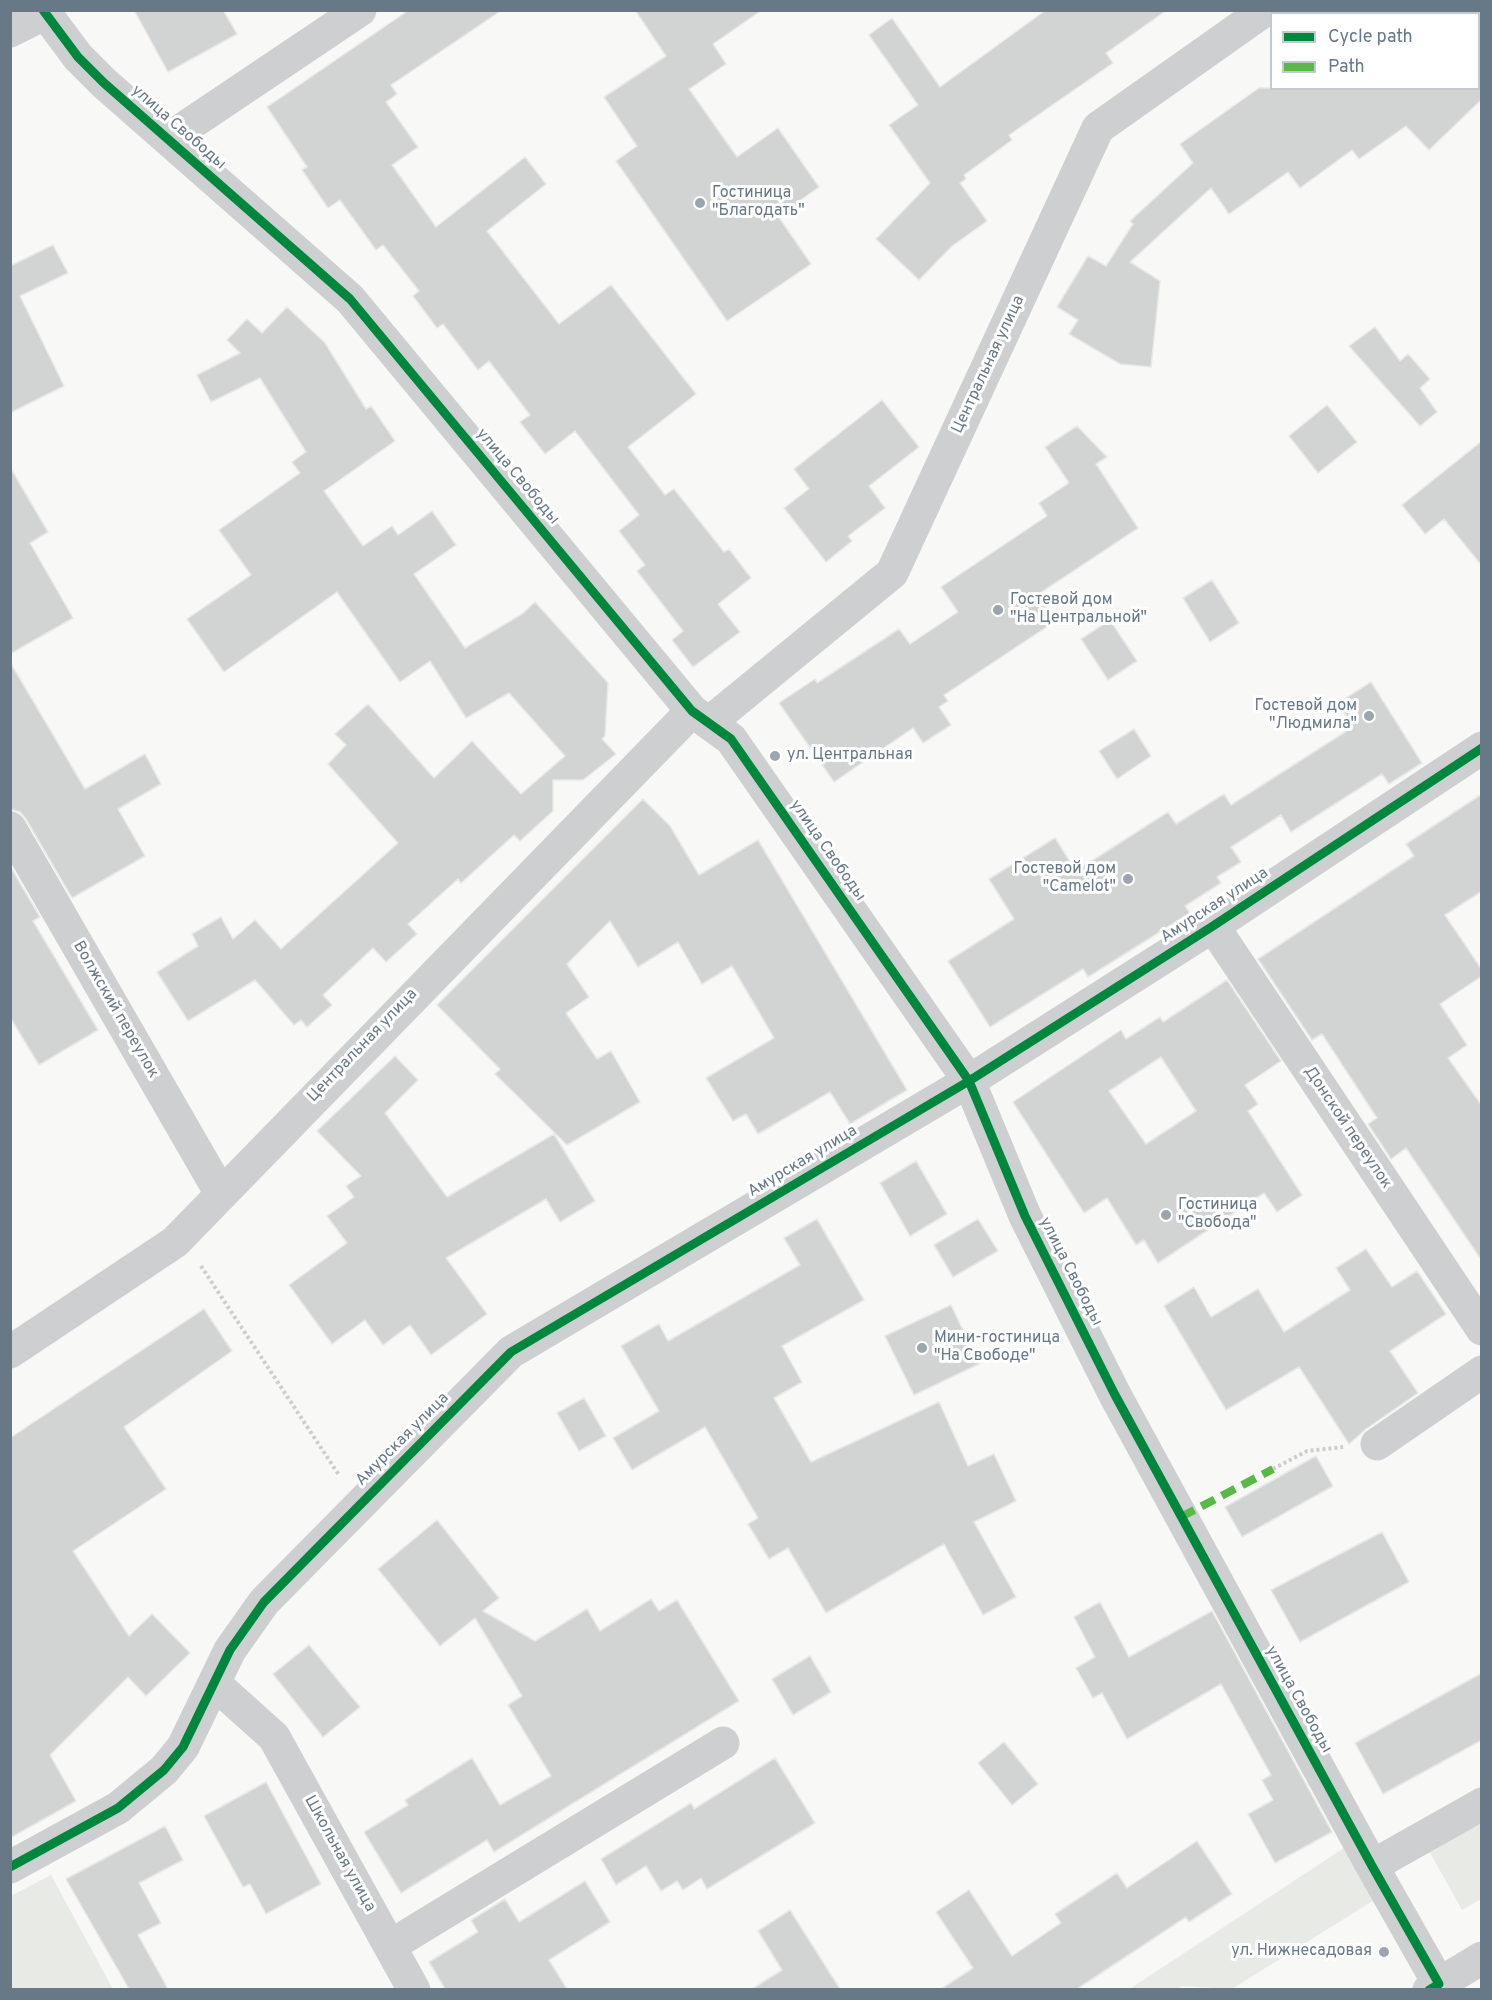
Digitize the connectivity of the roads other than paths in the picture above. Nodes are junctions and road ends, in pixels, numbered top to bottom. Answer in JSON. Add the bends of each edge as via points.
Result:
{"nodes":[{"id":1,"x":360,"y":10,"type":"edge"},
{"id":2,"x":1264,"y":10,"type":"edge"},
{"id":3,"x":43,"y":12,"type":"edge"},
{"id":4,"x":10,"y":31,"type":"edge"},
{"id":5,"x":168,"y":139,"type":"junction"},
{"id":6,"x":701,"y":717,"type":"junction"},
{"id":7,"x":1482,"y":748,"type":"edge"},
{"id":8,"x":10,"y":828,"type":"edge"},
{"id":9,"x":1213,"y":926,"type":"junction"},
{"id":10,"x":969,"y":1081,"type":"junction"},
{"id":11,"x":220,"y":1192,"type":"junction"},
{"id":12,"x":1482,"y":1329,"type":"edge"},
{"id":13,"x":10,"y":1352,"type":"edge"},
{"id":14,"x":1482,"y":1372,"type":"edge"},
{"id":15,"x":1377,"y":1444,"type":"road end"},
{"id":16,"x":215,"y":1684,"type":"junction"},
{"id":17,"x":723,"y":1743,"type":"dead end"},
{"id":18,"x":1482,"y":1804,"type":"edge"},
{"id":19,"x":1372,"y":1866,"type":"junction"},
{"id":20,"x":10,"y":1867,"type":"edge"},
{"id":21,"x":390,"y":1946,"type":"junction"},
{"id":22,"x":1482,"y":1958,"type":"edge"},
{"id":23,"x":1434,"y":1987,"type":"edge"},
{"id":24,"x":414,"y":1989,"type":"edge"}],
"edges":[{"from":1,"to":5,"type":"street","name":"улица Свободы"},
{"from":2,"to":6,"type":"street","name":"Центральная улица","via":[[1098,128],[892,573]]},
{"from":3,"to":4,"type":"street"},
{"from":3,"to":5,"type":"street","name":"улица Свободы","via":[[78,57]]},
{"from":5,"to":6,"type":"street","name":"улица Свободы","via":[[350,299]]},
{"from":6,"to":10,"type":"street","name":"улица Свободы","via":[[730,739]]},
{"from":6,"to":11,"type":"street","name":"Центральная улица"},
{"from":7,"to":9,"type":"street","name":"Амурская улица"},
{"from":8,"to":11,"type":"street","name":"Волжский переулок"},
{"from":9,"to":10,"type":"street","name":"Амурская улица"},
{"from":9,"to":12,"type":"street","name":"Донской переулок"},
{"from":10,"to":16,"type":"street","name":"Амурская улица","via":[[511,1352],[264,1602],[230,1650]]},
{"from":10,"to":19,"type":"street","name":"улица Свободы","via":[[1025,1216],[1115,1395]]},
{"from":11,"to":13,"type":"street","name":"Центральная улица","via":[[175,1242]]},
{"from":14,"to":15,"type":"street"},
{"from":16,"to":20,"type":"street","via":[[183,1747],[145,1788],[118,1808]]},
{"from":16,"to":21,"type":"street","name":"Школьная улица","via":[[274,1737]]},
{"from":17,"to":21,"type":"street"},
{"from":18,"to":19,"type":"street"},
{"from":19,"to":23,"type":"street","name":"улица Свободы"},
{"from":21,"to":24,"type":"street","name":"Школьная улица"},
{"from":22,"to":23,"type":"street"}]}
